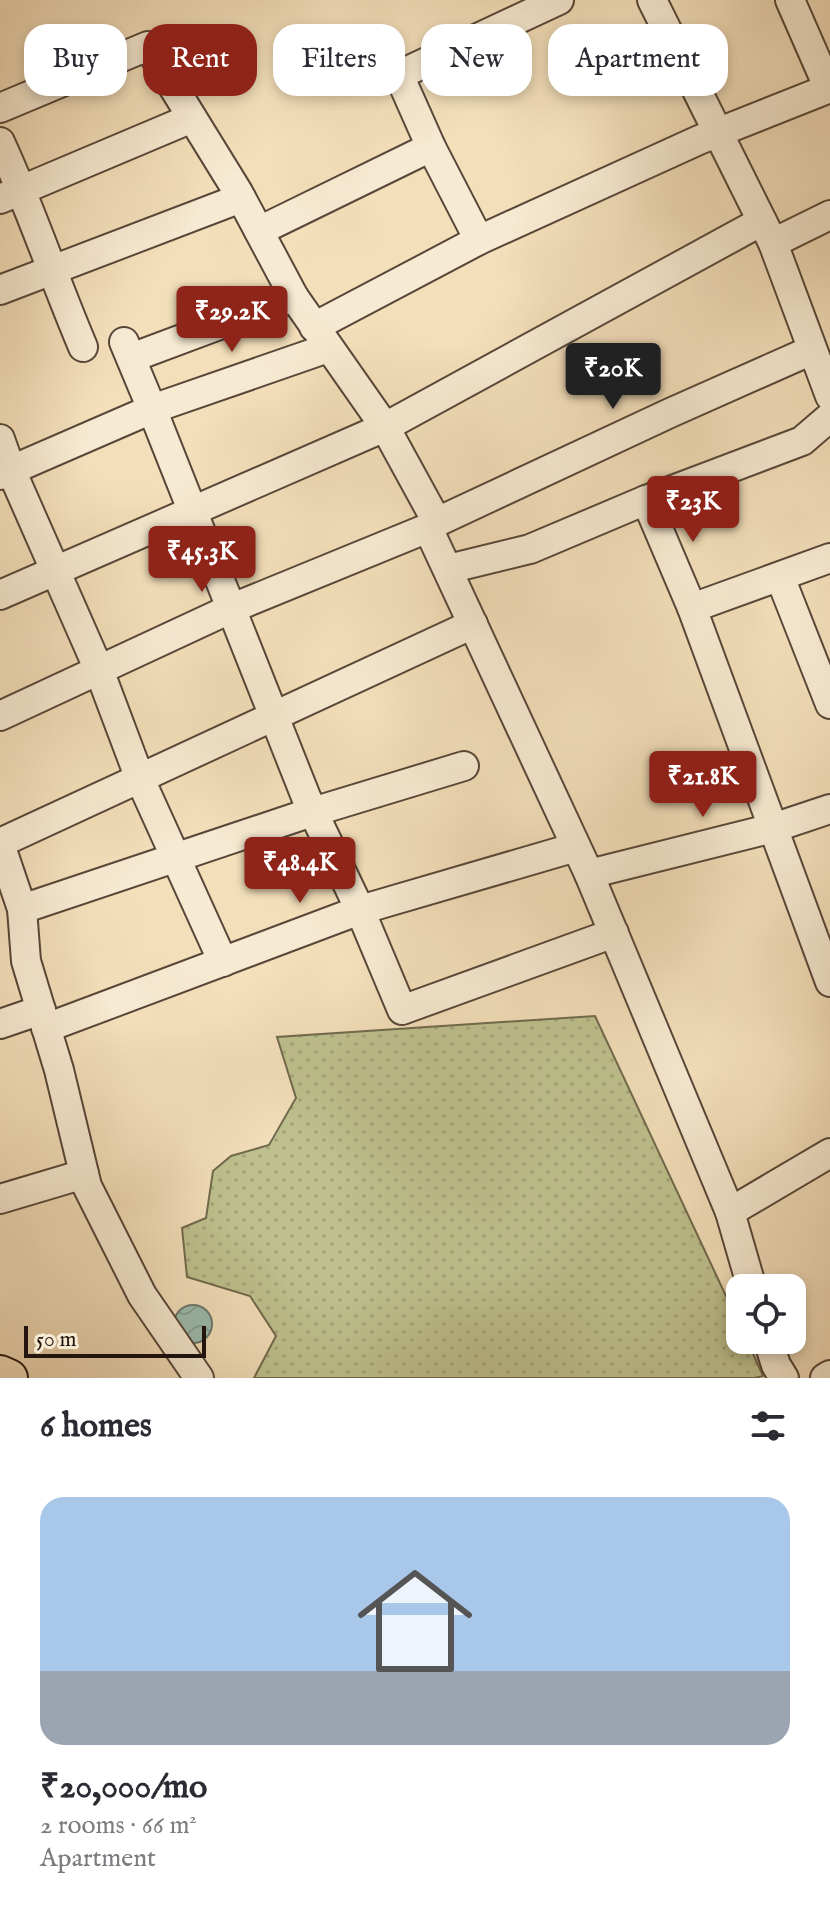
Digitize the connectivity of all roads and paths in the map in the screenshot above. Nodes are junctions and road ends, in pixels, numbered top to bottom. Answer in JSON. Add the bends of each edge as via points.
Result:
{"nodes":[{"id":1,"x":559,"y":0,"type":"edge"},
{"id":2,"x":652,"y":0,"type":"edge"},
{"id":3,"x":790,"y":0,"type":"edge"},
{"id":4,"x":829,"y":89,"type":"edge"},
{"id":5,"x":0,"y":108,"type":"edge"},
{"id":6,"x":192,"y":118,"type":"junction"},
{"id":7,"x":718,"y":134,"type":"junction"},
{"id":8,"x":0,"y":142,"type":"edge"},
{"id":9,"x":431,"y":147,"type":"junction"},
{"id":10,"x":11,"y":194,"type":"edge"},
{"id":11,"x":241,"y":198,"type":"junction"},
{"id":12,"x":830,"y":215,"type":"edge"},
{"id":13,"x":259,"y":231,"type":"junction"},
{"id":14,"x":767,"y":232,"type":"junction"},
{"id":15,"x":479,"y":240,"type":"junction"},
{"id":16,"x":51,"y":272,"type":"junction"},
{"id":17,"x":0,"y":290,"type":"edge"},
{"id":18,"x":294,"y":297,"type":"junction"},
{"id":19,"x":321,"y":337,"type":"junction"},
{"id":20,"x":83,"y":347,"type":"dead end"},
{"id":21,"x":812,"y":350,"type":"junction"},
{"id":22,"x":830,"y":396,"type":"edge"},
{"id":23,"x":152,"y":409,"type":"junction"},
{"id":24,"x":830,"y":417,"type":"edge"},
{"id":25,"x":385,"y":427,"type":"junction"},
{"id":26,"x":0,"y":439,"type":"edge"},
{"id":27,"x":5,"y":473,"type":"edge"},
{"id":28,"x":646,"y":500,"type":"junction"},
{"id":29,"x":191,"y":513,"type":"junction"},
{"id":30,"x":433,"y":525,"type":"junction"},
{"id":31,"x":830,"y":558,"type":"edge"},
{"id":32,"x":448,"y":569,"type":"junction"},
{"id":33,"x":55,"y":571,"type":"junction"},
{"id":34,"x":780,"y":577,"type":"junction"},
{"id":35,"x":0,"y":595,"type":"edge"},
{"id":36,"x":692,"y":608,"type":"junction"},
{"id":37,"x":230,"y":609,"type":"junction"},
{"id":38,"x":473,"y":624,"type":"junction"},
{"id":39,"x":99,"y":670,"type":"junction"},
{"id":40,"x":830,"y":704,"type":"edge"},
{"id":41,"x":0,"y":716,"type":"edge"},
{"id":42,"x":274,"y":718,"type":"junction"},
{"id":43,"x":464,"y":766,"type":"dead end"},
{"id":44,"x":140,"y":779,"type":"junction"},
{"id":45,"x":830,"y":809,"type":"edge"},
{"id":46,"x":313,"y":812,"type":"junction"},
{"id":47,"x":773,"y":828,"type":"junction"},
{"id":48,"x":0,"y":844,"type":"edge"},
{"id":49,"x":576,"y":847,"type":"junction"},
{"id":50,"x":176,"y":858,"type":"junction"},
{"id":51,"x":589,"y":874,"type":"junction"},
{"id":52,"x":22,"y":909,"type":"junction"},
{"id":53,"x":360,"y":910,"type":"junction"},
{"id":54,"x":614,"y":933,"type":"junction"},
{"id":55,"x":223,"y":962,"type":"junction"},
{"id":56,"x":830,"y":982,"type":"edge"},
{"id":57,"x":44,"y":1019,"type":"junction"},
{"id":58,"x":0,"y":1024,"type":"edge"},
{"id":59,"x":830,"y":1153,"type":"edge"},
{"id":60,"x":84,"y":1174,"type":"junction"},
{"id":61,"x":0,"y":1199,"type":"edge"},
{"id":62,"x":730,"y":1212,"type":"junction"},
{"id":63,"x":748,"y":1274,"type":"edge"},
{"id":64,"x":772,"y":1354,"type":"edge"},
{"id":65,"x":0,"y":1374,"type":"edge"},
{"id":66,"x":830,"y":1375,"type":"edge"},
{"id":67,"x":9,"y":1378,"type":"edge"},
{"id":68,"x":199,"y":1378,"type":"edge"},
{"id":69,"x":784,"y":1378,"type":"edge"},
{"id":70,"x":825,"y":1378,"type":"edge"}],
"edges":[{"from":1,"to":9,"type":"street","via":[[399,75]]},
{"from":2,"to":7,"type":"street"},
{"from":3,"to":4,"type":"street"},
{"from":4,"to":7,"type":"street"},
{"from":5,"to":6,"type":"street","via":[[148,46]]},
{"from":6,"to":10,"type":"street"},
{"from":6,"to":11,"type":"street"},
{"from":7,"to":14,"type":"street"},
{"from":7,"to":15,"type":"street"},
{"from":8,"to":10,"type":"street"},
{"from":9,"to":13,"type":"street"},
{"from":9,"to":15,"type":"street"},
{"from":10,"to":16,"type":"street"},
{"from":11,"to":13,"type":"street"},
{"from":11,"to":16,"type":"street"},
{"from":12,"to":14,"type":"street"},
{"from":13,"to":18,"type":"street"},
{"from":14,"to":21,"type":"street"},
{"from":14,"to":25,"type":"street"},
{"from":15,"to":19,"type":"street"},
{"from":16,"to":17,"type":"street"},
{"from":16,"to":20,"type":"street"},
{"from":18,"to":19,"type":"street"},
{"from":18,"to":23,"type":"street","via":[[128,350]]},
{"from":19,"to":23,"type":"street"},
{"from":19,"to":25,"type":"street"},
{"from":21,"to":22,"type":"street"},
{"from":21,"to":30,"type":"street"},
{"from":23,"to":27,"type":"street"},
{"from":23,"to":29,"type":"street"},
{"from":24,"to":28,"type":"street","via":[[802,441]]},
{"from":25,"to":29,"type":"street"},
{"from":25,"to":30,"type":"street"},
{"from":26,"to":27,"type":"street"},
{"from":27,"to":33,"type":"street"},
{"from":28,"to":32,"type":"street","via":[[530,549]]},
{"from":28,"to":36,"type":"street"},
{"from":29,"to":33,"type":"street"},
{"from":29,"to":37,"type":"street"},
{"from":30,"to":32,"type":"street"},
{"from":30,"to":37,"type":"street"},
{"from":31,"to":34,"type":"street"},
{"from":32,"to":38,"type":"street"},
{"from":33,"to":35,"type":"street"},
{"from":33,"to":39,"type":"street"},
{"from":34,"to":36,"type":"street"},
{"from":34,"to":40,"type":"street"},
{"from":36,"to":47,"type":"street"},
{"from":37,"to":39,"type":"street"},
{"from":37,"to":42,"type":"street"},
{"from":38,"to":42,"type":"street"},
{"from":38,"to":49,"type":"street"},
{"from":39,"to":41,"type":"street"},
{"from":39,"to":44,"type":"street"},
{"from":42,"to":44,"type":"street"},
{"from":42,"to":46,"type":"street"},
{"from":43,"to":46,"type":"street"},
{"from":44,"to":48,"type":"street"},
{"from":44,"to":50,"type":"street"},
{"from":45,"to":47,"type":"street"},
{"from":46,"to":50,"type":"street"},
{"from":46,"to":53,"type":"street"},
{"from":47,"to":51,"type":"street"},
{"from":47,"to":56,"type":"street"},
{"from":48,"to":52,"type":"street"},
{"from":49,"to":51,"type":"street"},
{"from":49,"to":53,"type":"street"},
{"from":50,"to":52,"type":"street"},
{"from":50,"to":55,"type":"street"},
{"from":51,"to":54,"type":"street"},
{"from":52,"to":57,"type":"street","via":[[26,961]]},
{"from":53,"to":54,"type":"street","via":[[402,1010]]},
{"from":53,"to":55,"type":"street"},
{"from":54,"to":62,"type":"street"},
{"from":55,"to":57,"type":"street"},
{"from":57,"to":58,"type":"street"},
{"from":57,"to":60,"type":"street"},
{"from":59,"to":62,"type":"street"},
{"from":60,"to":61,"type":"street"},
{"from":60,"to":68,"type":"street","via":[[142,1295]]},
{"from":62,"to":63,"type":"street"},
{"from":64,"to":69,"type":"street"},
{"from":65,"to":67,"type":"main road"},
{"from":66,"to":70,"type":"street"}]}
